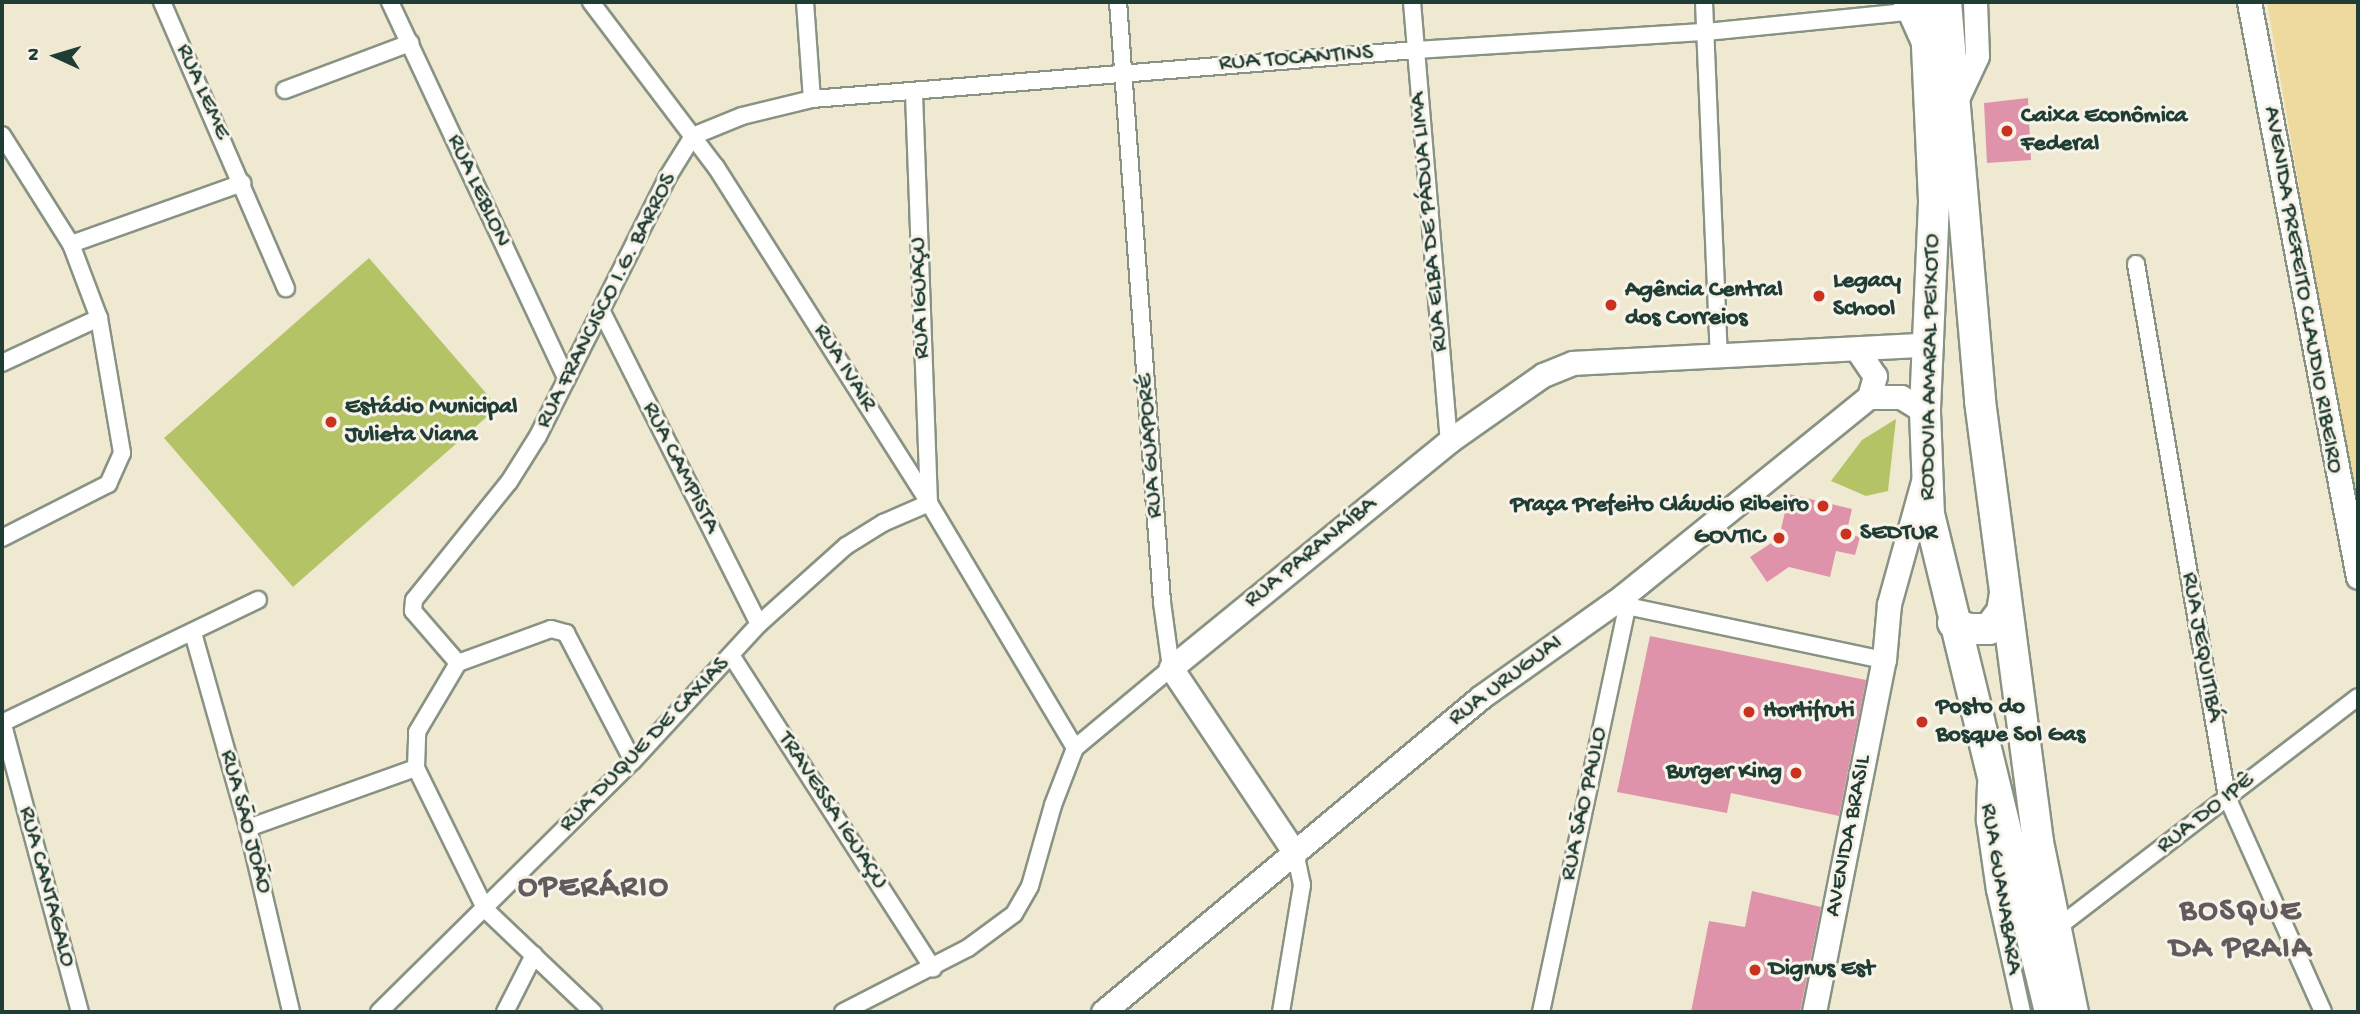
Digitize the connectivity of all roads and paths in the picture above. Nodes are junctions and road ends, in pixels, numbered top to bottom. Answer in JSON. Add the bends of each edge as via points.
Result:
{"nodes":[{"id":1,"x":162,"y":2,"type":"edge"},
{"id":2,"x":390,"y":2,"type":"edge"},
{"id":3,"x":592,"y":2,"type":"edge"},
{"id":4,"x":804,"y":2,"type":"edge"},
{"id":5,"x":1118,"y":2,"type":"edge"},
{"id":6,"x":1412,"y":2,"type":"edge"},
{"id":7,"x":1704,"y":2,"type":"edge"},
{"id":8,"x":1971,"y":2,"type":"edge"},
{"id":9,"x":2249,"y":2,"type":"edge"},
{"id":10,"x":1912,"y":5,"type":"edge"},
{"id":11,"x":1706,"y":32,"type":"junction"},
{"id":12,"x":410,"y":43,"type":"junction"},
{"id":13,"x":1416,"y":50,"type":"junction"},
{"id":14,"x":1124,"y":72,"type":"junction"},
{"id":15,"x":285,"y":90,"type":"dead end"},
{"id":16,"x":914,"y":93,"type":"junction"},
{"id":17,"x":812,"y":100,"type":"junction"},
{"id":18,"x":2,"y":135,"type":"edge"},
{"id":19,"x":693,"y":136,"type":"junction"},
{"id":20,"x":242,"y":183,"type":"junction"},
{"id":21,"x":71,"y":244,"type":"junction"},
{"id":22,"x":2136,"y":264,"type":"dead end"},
{"id":23,"x":286,"y":288,"type":"dead end"},
{"id":24,"x":602,"y":312,"type":"junction"},
{"id":25,"x":99,"y":318,"type":"junction"},
{"id":26,"x":1930,"y":344,"type":"junction"},
{"id":27,"x":1858,"y":351,"type":"junction"},
{"id":28,"x":1719,"y":354,"type":"junction"},
{"id":29,"x":2,"y":363,"type":"edge"},
{"id":30,"x":567,"y":379,"type":"junction"},
{"id":31,"x":1869,"y":397,"type":"junction"},
{"id":32,"x":1980,"y":401,"type":"junction"},
{"id":33,"x":1925,"y":412,"type":"junction"},
{"id":34,"x":1449,"y":441,"type":"junction"},
{"id":35,"x":1925,"y":476,"type":"junction"},
{"id":36,"x":929,"y":503,"type":"junction"},
{"id":37,"x":2,"y":538,"type":"edge"},
{"id":38,"x":2358,"y":577,"type":"edge"},
{"id":39,"x":2006,"y":587,"type":"junction"},
{"id":40,"x":258,"y":600,"type":"dead end"},
{"id":41,"x":1625,"y":601,"type":"junction"},
{"id":42,"x":1953,"y":623,"type":"junction"},
{"id":43,"x":759,"y":624,"type":"junction"},
{"id":44,"x":193,"y":633,"type":"junction"},
{"id":45,"x":731,"y":655,"type":"junction"},
{"id":46,"x":1884,"y":660,"type":"junction"},
{"id":47,"x":458,"y":663,"type":"junction"},
{"id":48,"x":1171,"y":668,"type":"junction"},
{"id":49,"x":2358,"y":697,"type":"edge"},
{"id":50,"x":2,"y":722,"type":"edge"},
{"id":51,"x":1075,"y":748,"type":"junction"},
{"id":52,"x":633,"y":761,"type":"junction"},
{"id":53,"x":1992,"y":765,"type":"junction"},
{"id":54,"x":416,"y":768,"type":"junction"},
{"id":55,"x":2227,"y":797,"type":"junction"},
{"id":56,"x":248,"y":828,"type":"junction"},
{"id":57,"x":1295,"y":853,"type":"junction"},
{"id":58,"x":486,"y":910,"type":"junction"},
{"id":59,"x":2053,"y":931,"type":"junction"},
{"id":60,"x":534,"y":955,"type":"junction"},
{"id":61,"x":933,"y":968,"type":"junction"},
{"id":62,"x":80,"y":1012,"type":"edge"},
{"id":63,"x":291,"y":1012,"type":"edge"},
{"id":64,"x":379,"y":1012,"type":"edge"},
{"id":65,"x":505,"y":1012,"type":"edge"},
{"id":66,"x":593,"y":1012,"type":"edge"},
{"id":67,"x":843,"y":1012,"type":"edge"},
{"id":68,"x":1103,"y":1012,"type":"edge"},
{"id":69,"x":1281,"y":1012,"type":"edge"},
{"id":70,"x":1541,"y":1012,"type":"edge"},
{"id":71,"x":1814,"y":1012,"type":"edge"},
{"id":72,"x":2022,"y":1012,"type":"edge"},
{"id":73,"x":2050,"y":1012,"type":"edge"},
{"id":74,"x":2073,"y":1012,"type":"edge"},
{"id":75,"x":2323,"y":1012,"type":"edge"}],
"edges":[{"from":1,"to":20,"type":"street","name":"RUA LEME"},
{"from":2,"to":12,"type":"street","name":"RUA LEBLON"},
{"from":3,"to":19,"type":"street","name":"RUA IVAIR"},
{"from":4,"to":17,"type":"street"},
{"from":5,"to":14,"type":"street","name":"RUA GUAPORÉ"},
{"from":6,"to":13,"type":"street","name":"RUA ELBA DE PÁDUA LIMA"},
{"from":7,"to":11,"type":"street"},
{"from":8,"to":32,"type":"highway","name":"RODOVIA AMARAL PEIXOTO","via":[[1953,108]]},
{"from":9,"to":38,"type":"street","name":"AVENIDA PREFEITO CLAUDIO RIBEIRO"},
{"from":10,"to":11,"type":"street","name":"RUA TOCANTINS"},
{"from":10,"to":26,"type":"highway","name":"RODOVIA AMARAL PEIXOTO","via":[[1927,53],[1934,203]]},
{"from":11,"to":13,"type":"street","name":"RUA TOCANTINS"},
{"from":11,"to":28,"type":"street"},
{"from":12,"to":15,"type":"street"},
{"from":12,"to":30,"type":"street","name":"RUA LEBLON"},
{"from":13,"to":14,"type":"street","name":"RUA TOCANTINS"},
{"from":13,"to":34,"type":"street","name":"RUA ELBA DE PÁDUA LIMA"},
{"from":14,"to":16,"type":"street","name":"RUA TOCANTINS"},
{"from":14,"to":48,"type":"street","name":"RUA GUAPORÉ","via":[[1161,589]]},
{"from":16,"to":17,"type":"street","name":"RUA TOCANTINS"},
{"from":16,"to":36,"type":"street","name":"RUA IGUAÇU"},
{"from":17,"to":19,"type":"street","name":"RUA TOCANTINS","via":[[742,116]]},
{"from":18,"to":21,"type":"street"},
{"from":19,"to":24,"type":"street","name":"RUA FRANCISCO I.G. BARROS","via":[[667,178]]},
{"from":19,"to":36,"type":"street","name":"RUA IVAIR"},
{"from":20,"to":21,"type":"street"},
{"from":20,"to":23,"type":"street","name":"RUA LEME"},
{"from":21,"to":25,"type":"street"},
{"from":22,"to":55,"type":"street","name":"RUA JEQUITIBÁ"},
{"from":24,"to":30,"type":"street","name":"RUA FRANCISCO I.G. BARROS"},
{"from":24,"to":43,"type":"street","name":"RUA CAMPISTA"},
{"from":25,"to":29,"type":"street"},
{"from":25,"to":37,"type":"street","via":[[122,453],[117,469],[108,484],[86,498]]},
{"from":26,"to":27,"type":"street","name":"RUA PARANAÍBA"},
{"from":26,"to":32,"type":"highway","via":[[1961,361]]},
{"from":26,"to":33,"type":"highway","name":"RODOVIA AMARAL PEIXOTO"},
{"from":27,"to":28,"type":"street","name":"RUA PARANAÍBA"},
{"from":27,"to":31,"type":"street","via":[[1875,376]]},
{"from":28,"to":34,"type":"street","name":"RUA PARANAÍBA","via":[[1573,363],[1543,375]]},
{"from":30,"to":47,"type":"street","name":"RUA FRANCISCO I.G. BARROS","via":[[509,482],[414,600],[413,611]]},
{"from":31,"to":33,"type":"street","via":[[1901,397]]},
{"from":31,"to":41,"type":"street","name":"RUA URUGUAI"},
{"from":32,"to":39,"type":"highway","name":"RODOVIA AMARAL PEIXOTO"},
{"from":33,"to":35,"type":"highway","name":"RODOVIA AMARAL PEIXOTO"},
{"from":34,"to":48,"type":"street","name":"RUA PARANAÍBA"},
{"from":35,"to":42,"type":"highway","name":"RODOVIA AMARAL PEIXOTO"},
{"from":35,"to":46,"type":"street","name":"AVENIDA BRASIL","via":[[1889,604]]},
{"from":36,"to":43,"type":"street","name":"RUA DUQUE DE CAXIAS","via":[[846,546]]},
{"from":36,"to":51,"type":"street","name":"RUA IVAIR"},
{"from":39,"to":42,"type":"highway","via":[[2003,612],[1989,629]]},
{"from":39,"to":59,"type":"highway","name":"RODOVIA AMARAL PEIXOTO"},
{"from":40,"to":44,"type":"street"},
{"from":41,"to":46,"type":"street"},
{"from":41,"to":57,"type":"street","name":"RUA URUGUAI","via":[[1481,697]]},
{"from":41,"to":70,"type":"street","name":"RUA SÃO PAULO"},
{"from":42,"to":53,"type":"highway","name":"RODOVIA AMARAL PEIXOTO"},
{"from":43,"to":45,"type":"street","name":"RUA DUQUE DE CAXIAS"},
{"from":44,"to":50,"type":"street"},
{"from":44,"to":56,"type":"street","name":"RUA SÃO JOÃO"},
{"from":45,"to":52,"type":"street","name":"RUA DUQUE DE CAXIAS"},
{"from":45,"to":61,"type":"street","name":"TRAVESSA IGUAÇU"},
{"from":46,"to":71,"type":"street","name":"AVENIDA BRASIL"},
{"from":47,"to":52,"type":"street","via":[[551,629],[566,633]]},
{"from":47,"to":54,"type":"street","via":[[417,732]]},
{"from":48,"to":51,"type":"street","name":"RUA PARANAÍBA"},
{"from":48,"to":57,"type":"street","name":"RUA GUAPORÉ"},
{"from":49,"to":55,"type":"street","name":"RUA DO IPÊ"},
{"from":50,"to":62,"type":"street","name":"RUA CANTAGALO"},
{"from":51,"to":61,"type":"street","name":"RUA PARANAÍBA","via":[[1030,886],[1014,914],[996,932]]},
{"from":52,"to":58,"type":"street","name":"RUA DUQUE DE CAXIAS"},
{"from":53,"to":72,"type":"street","name":"RUA GUANABARA","via":[[1985,821]]},
{"from":53,"to":73,"type":"highway","name":"RODOVIA AMARAL PEIXOTO"},
{"from":54,"to":56,"type":"street"},
{"from":54,"to":58,"type":"street"},
{"from":55,"to":59,"type":"street","name":"RUA DO IPÊ"},
{"from":55,"to":75,"type":"street","name":"RUA JEQUITIBÁ"},
{"from":56,"to":63,"type":"street","name":"RUA SÃO JOÃO"},
{"from":57,"to":68,"type":"street","name":"RUA URUGUAI"},
{"from":57,"to":69,"type":"street","via":[[1302,885]]},
{"from":58,"to":60,"type":"street"},
{"from":58,"to":64,"type":"street","name":"RUA DUQUE DE CAXIAS"},
{"from":59,"to":74,"type":"highway","name":"RODOVIA AMARAL PEIXOTO"},
{"from":60,"to":65,"type":"street"},
{"from":60,"to":66,"type":"street"},
{"from":61,"to":67,"type":"street","name":"RUA PARANAÍBA"}]}
